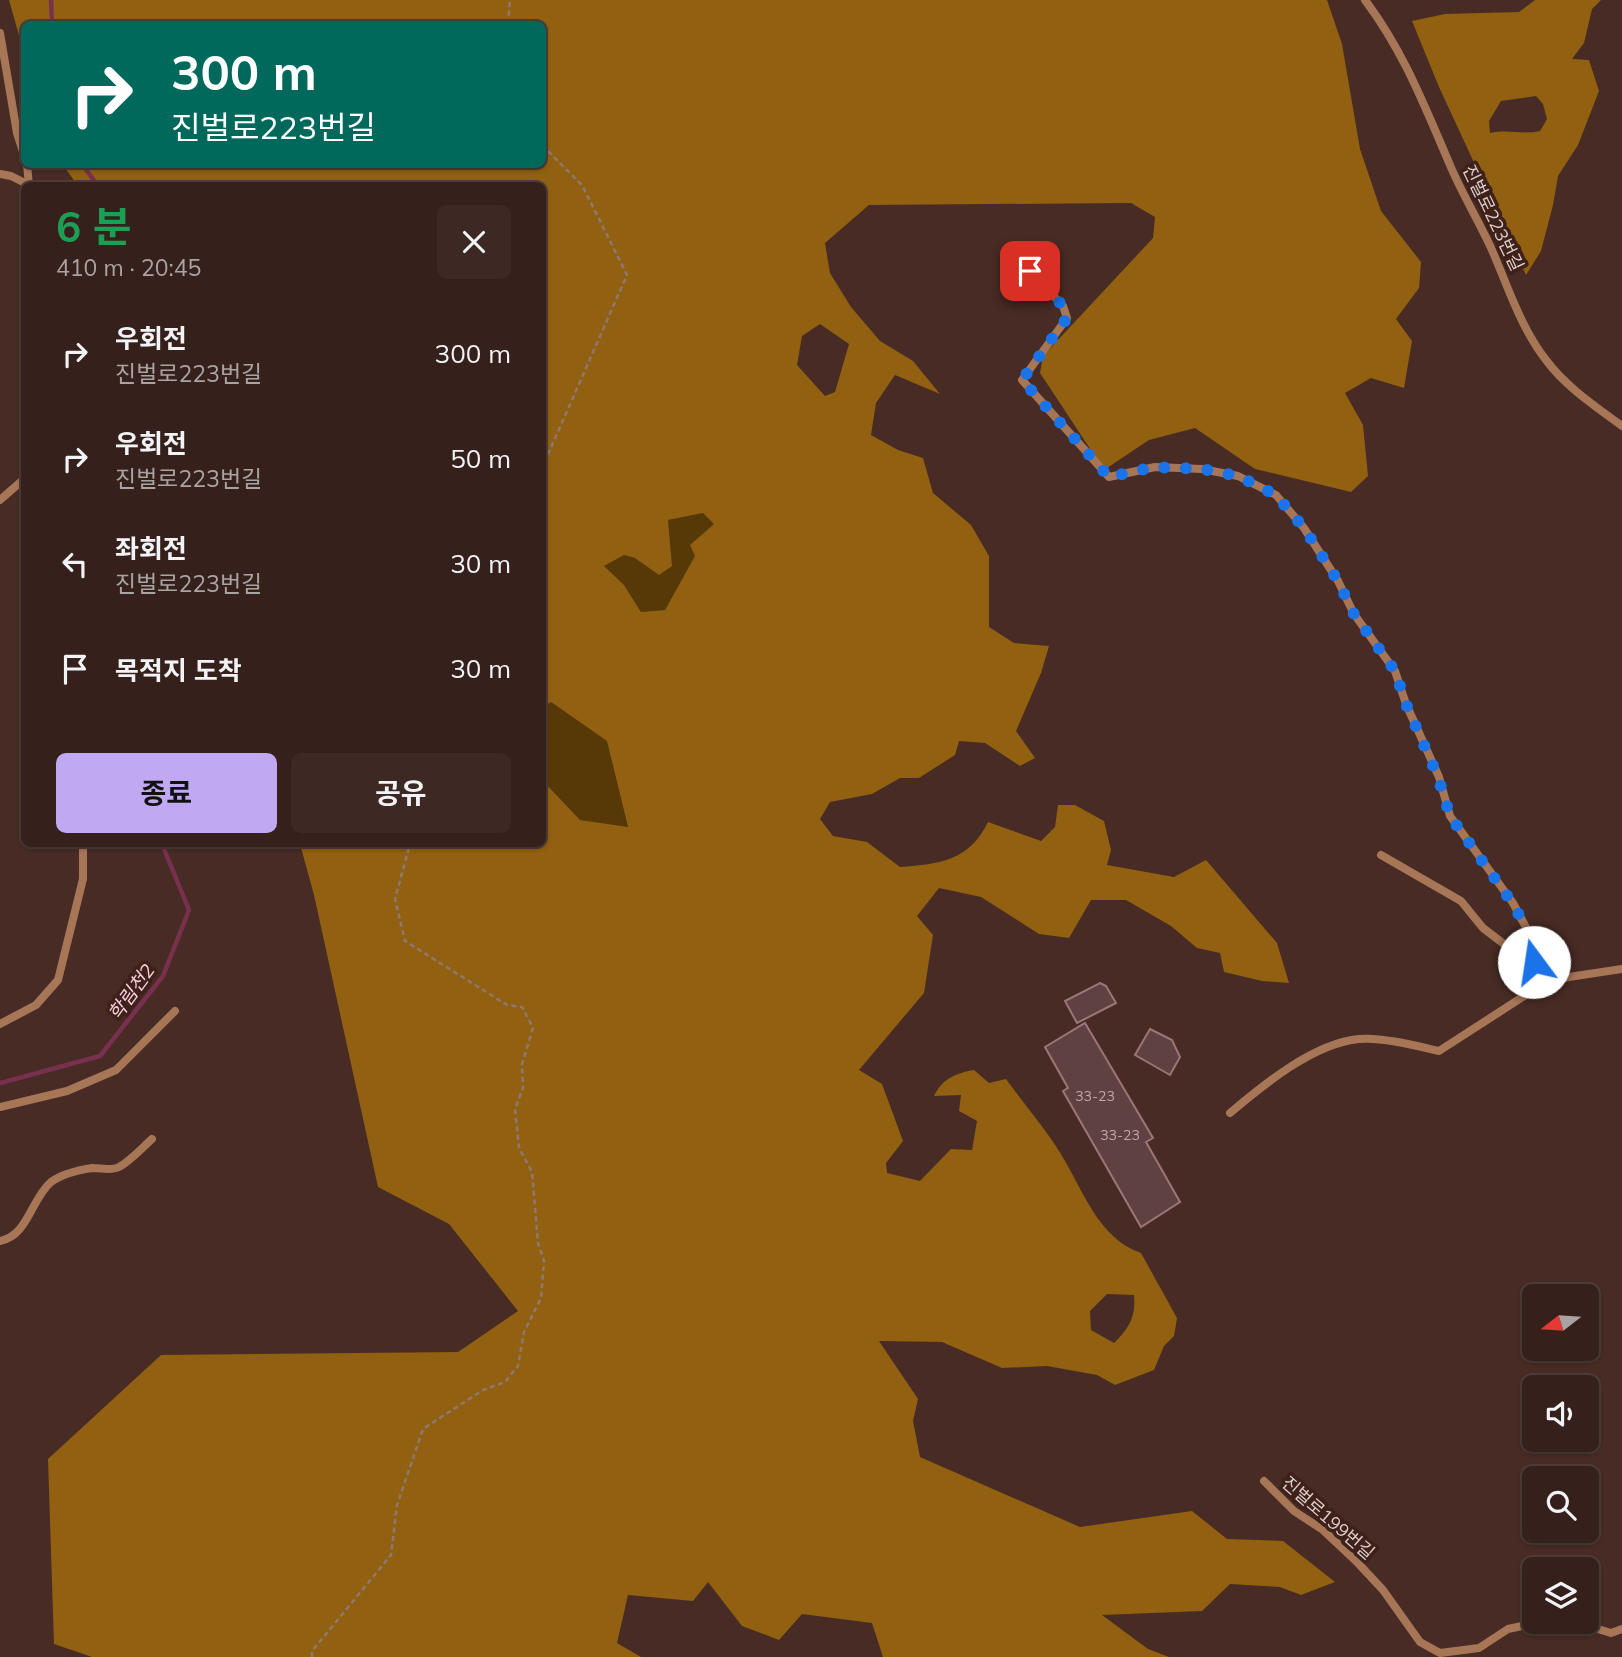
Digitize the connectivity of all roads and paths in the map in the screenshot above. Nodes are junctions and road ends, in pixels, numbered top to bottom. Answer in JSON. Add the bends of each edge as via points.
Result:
{"nodes":[{"id":1,"x":510,"y":0,"type":"edge"},
{"id":2,"x":1365,"y":0,"type":"edge"},
{"id":3,"x":508,"y":21,"type":"edge"},
{"id":4,"x":0,"y":33,"type":"edge"},
{"id":5,"x":21,"y":146,"type":"edge"},
{"id":6,"x":546,"y":149,"type":"edge"},
{"id":7,"x":0,"y":174,"type":"edge"},
{"id":8,"x":23,"y":182,"type":"edge"},
{"id":9,"x":1014,"y":254,"type":"dead end"},
{"id":10,"x":1622,"y":426,"type":"edge"},
{"id":11,"x":546,"y":459,"type":"edge"},
{"id":12,"x":21,"y":482,"type":"edge"},
{"id":13,"x":0,"y":500,"type":"edge"},
{"id":14,"x":83,"y":847,"type":"edge"},
{"id":15,"x":409,"y":847,"type":"edge"},
{"id":16,"x":1381,"y":855,"type":"dead end"},
{"id":17,"x":1534,"y":962,"type":"junction"},
{"id":18,"x":1622,"y":969,"type":"edge"},
{"id":19,"x":1549,"y":980,"type":"junction"},
{"id":20,"x":174,"y":1011,"type":"dead end"},
{"id":21,"x":0,"y":1024,"type":"edge"},
{"id":22,"x":0,"y":1107,"type":"edge"},
{"id":23,"x":1230,"y":1114,"type":"dead end"},
{"id":24,"x":152,"y":1139,"type":"dead end"},
{"id":25,"x":0,"y":1241,"type":"edge"},
{"id":26,"x":1264,"y":1481,"type":"dead end"},
{"id":27,"x":1522,"y":1626,"type":"edge"},
{"id":28,"x":1599,"y":1629,"type":"edge"},
{"id":29,"x":1622,"y":1629,"type":"edge"},
{"id":30,"x":313,"y":1657,"type":"edge"}],
"edges":[{"from":1,"to":3,"type":"path"},
{"from":2,"to":10,"type":"lane","name":"진벌로223번길","via":[[1418,87],[1450,167],[1529,333],[1573,389]]},
{"from":4,"to":5,"type":"lane"},
{"from":6,"to":11,"type":"path","via":[[582,185],[628,275]]},
{"from":7,"to":8,"type":"lane"},
{"from":9,"to":17,"type":"lane","via":[[1063,306],[1067,318],[1022,380],[1109,477],[1155,467],[1238,476],[1276,495],[1304,528],[1354,614],[1395,671],[1450,816],[1513,904],[1529,933]]},
{"from":12,"to":13,"type":"lane"},
{"from":14,"to":21,"type":"lane","via":[[83,879],[58,979],[36,1005]]},
{"from":15,"to":30,"type":"path","via":[[395,899],[405,941],[507,1005],[522,1007],[533,1028],[515,1109],[519,1148],[532,1172],[538,1243],[544,1261],[541,1298],[524,1332],[518,1366],[505,1382],[483,1390],[423,1429],[397,1505],[391,1555],[312,1651]]},
{"from":16,"to":17,"type":"lane","via":[[1461,901],[1483,928]]},
{"from":17,"to":19,"type":"lane"},
{"from":18,"to":19,"type":"lane"},
{"from":19,"to":23,"type":"lane","via":[[1439,1051],[1359,1039],[1322,1050],[1292,1065]]},
{"from":20,"to":22,"type":"lane","via":[[116,1070],[68,1091]]},
{"from":24,"to":25,"type":"lane","via":[[118,1168],[79,1171],[51,1182],[16,1234]]},
{"from":26,"to":27,"type":"lane","name":"진벌로199번길","via":[[1356,1561],[1420,1642],[1440,1653],[1479,1648],[1508,1629]]},
{"from":28,"to":29,"type":"lane","via":[[1611,1633]]}]}
